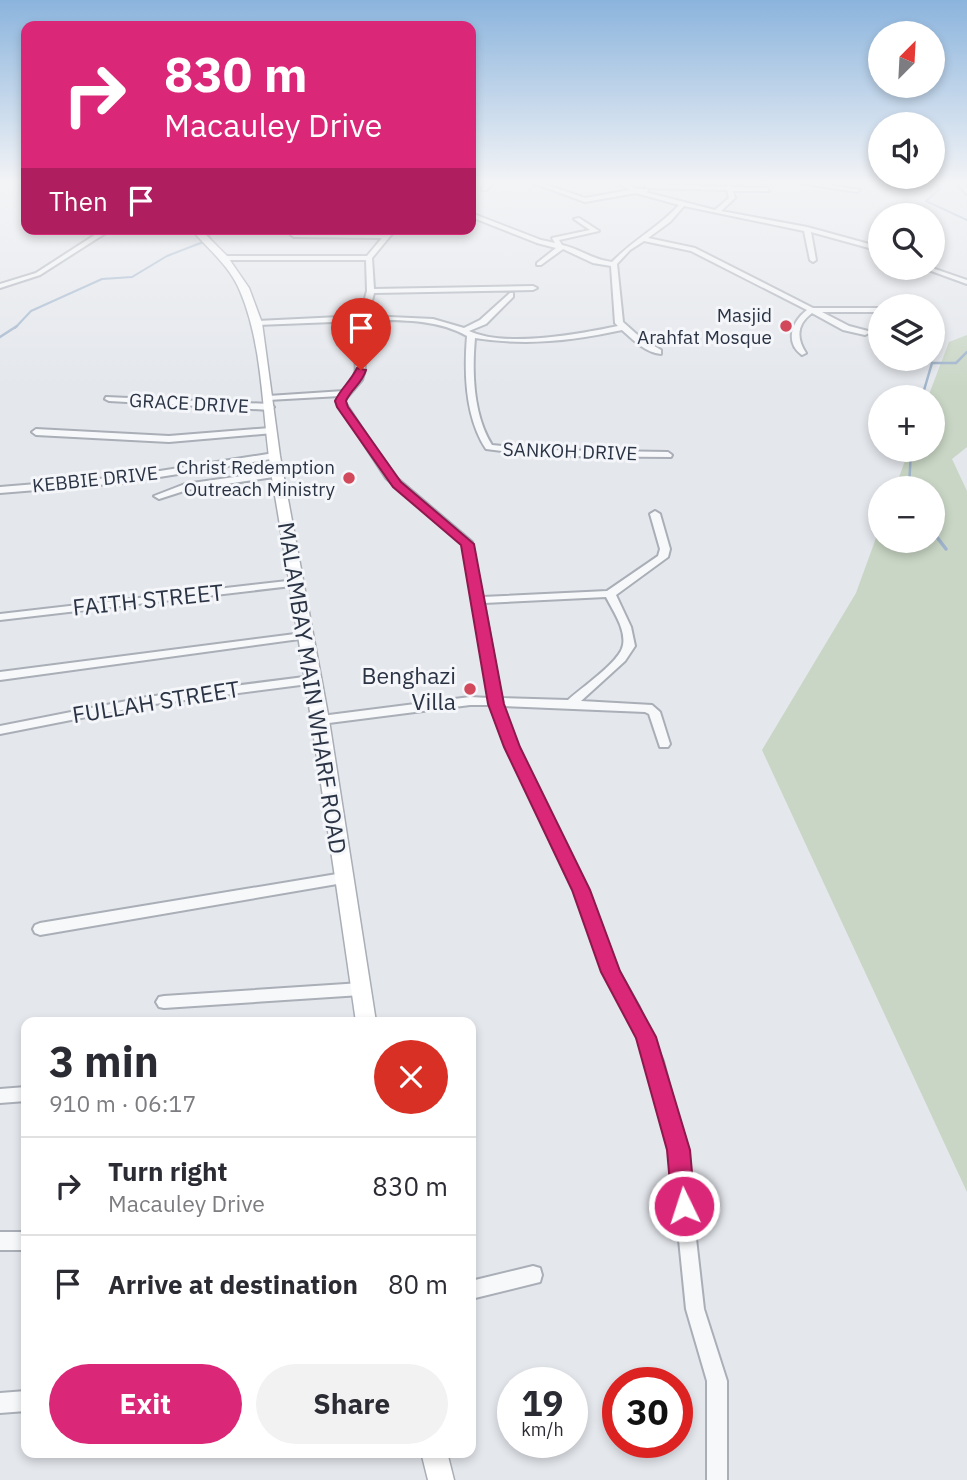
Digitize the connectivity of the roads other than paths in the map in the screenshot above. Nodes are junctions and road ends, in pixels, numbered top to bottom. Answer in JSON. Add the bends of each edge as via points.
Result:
{"nodes":[{"id":1,"x":76,"y":250,"type":"edge"},
{"id":2,"x":217,"y":250,"type":"edge"},
{"id":3,"x":376,"y":250,"type":"edge"},
{"id":4,"x":554,"y":250,"type":"edge"},
{"id":5,"x":568,"y":250,"type":"edge"},
{"id":6,"x":630,"y":250,"type":"edge"},
{"id":7,"x":695,"y":250,"type":"edge"},
{"id":8,"x":811,"y":250,"type":"edge"},
{"id":9,"x":224,"y":258,"type":"junction"},
{"id":10,"x":369,"y":258,"type":"junction"},
{"id":11,"x":813,"y":260,"type":"dead end"},
{"id":12,"x":539,"y":264,"type":"dead end"},
{"id":13,"x":614,"y":264,"type":"junction"},
{"id":14,"x":945,"y":274,"type":"edge"},
{"id":15,"x":967,"y":282,"type":"edge"},
{"id":16,"x":2,"y":286,"type":"dead end"},
{"id":17,"x":533,"y":288,"type":"dead end"},
{"id":18,"x":371,"y":291,"type":"junction"},
{"id":19,"x":510,"y":295,"type":"dead end"},
{"id":20,"x":812,"y":310,"type":"junction"},
{"id":21,"x":868,"y":310,"type":"edge"},
{"id":22,"x":363,"y":317,"type":"junction"},
{"id":23,"x":257,"y":323,"type":"junction"},
{"id":24,"x":622,"y":328,"type":"junction"},
{"id":25,"x":468,"y":332,"type":"junction"},
{"id":26,"x":865,"y":333,"type":"dead end"},
{"id":27,"x":658,"y":352,"type":"dead end"},
{"id":28,"x":802,"y":353,"type":"dead end"},
{"id":29,"x":344,"y":394,"type":"junction"},
{"id":30,"x":108,"y":399,"type":"dead end"},
{"id":31,"x":269,"y":402,"type":"junction"},
{"id":32,"x":270,"y":431,"type":"junction"},
{"id":33,"x":36,"y":432,"type":"dead end"},
{"id":34,"x":668,"y":455,"type":"dead end"},
{"id":35,"x":274,"y":456,"type":"junction"},
{"id":36,"x":277,"y":474,"type":"junction"},
{"id":37,"x":0,"y":490,"type":"edge"},
{"id":38,"x":159,"y":496,"type":"dead end"},
{"id":39,"x":655,"y":514,"type":"dead end"},
{"id":40,"x":296,"y":583,"type":"junction"},
{"id":41,"x":610,"y":594,"type":"junction"},
{"id":42,"x":477,"y":600,"type":"junction"},
{"id":43,"x":0,"y":617,"type":"edge"},
{"id":44,"x":303,"y":636,"type":"junction"},
{"id":45,"x":0,"y":676,"type":"edge"},
{"id":46,"x":312,"y":680,"type":"junction"},
{"id":47,"x":496,"y":704,"type":"junction"},
{"id":48,"x":571,"y":704,"type":"junction"},
{"id":49,"x":321,"y":720,"type":"junction"},
{"id":50,"x":0,"y":730,"type":"edge"},
{"id":51,"x":664,"y":744,"type":"dead end"},
{"id":52,"x":343,"y":878,"type":"junction"},
{"id":53,"x":40,"y":929,"type":"dead end"},
{"id":54,"x":361,"y":989,"type":"junction"},
{"id":55,"x":164,"y":1002,"type":"dead end"},
{"id":56,"x":365,"y":1017,"type":"edge"},
{"id":57,"x":21,"y":1094,"type":"edge"},
{"id":58,"x":0,"y":1096,"type":"edge"},
{"id":59,"x":0,"y":1241,"type":"edge"},
{"id":60,"x":21,"y":1241,"type":"edge"},
{"id":61,"x":533,"y":1275,"type":"dead end"},
{"id":62,"x":476,"y":1289,"type":"edge"},
{"id":63,"x":21,"y":1401,"type":"edge"},
{"id":64,"x":0,"y":1403,"type":"edge"},
{"id":65,"x":436,"y":1458,"type":"edge"},
{"id":66,"x":441,"y":1480,"type":"edge"},
{"id":67,"x":717,"y":1480,"type":"edge"}],
"edges":[{"from":1,"to":16,"type":"street","via":[[38,274]]},
{"from":2,"to":9,"type":"street","name":"MALAMBAY MAIN WHARF ROAD"},
{"from":3,"to":10,"type":"street"},
{"from":4,"to":12,"type":"street"},
{"from":5,"to":13,"type":"street","via":[[595,262]]},
{"from":6,"to":13,"type":"street"},
{"from":7,"to":20,"type":"street"},
{"from":8,"to":11,"type":"street"},
{"from":9,"to":10,"type":"street"},
{"from":9,"to":23,"type":"street","name":"MALAMBAY MAIN WHARF ROAD","via":[[244,288]]},
{"from":10,"to":18,"type":"street"},
{"from":13,"to":24,"type":"street","via":[[617,317]]},
{"from":14,"to":15,"type":"street"},
{"from":17,"to":18,"type":"street"},
{"from":18,"to":22,"type":"street"},
{"from":19,"to":25,"type":"street"},
{"from":20,"to":21,"type":"street"},
{"from":20,"to":26,"type":"street"},
{"from":20,"to":28,"type":"street","via":[[796,326],[796,344]]},
{"from":22,"to":23,"type":"street"},
{"from":22,"to":25,"type":"street","via":[[423,321]]},
{"from":22,"to":29,"type":"street","via":[[358,338],[361,370]]},
{"from":23,"to":31,"type":"street","name":"MALAMBAY MAIN WHARF ROAD"},
{"from":24,"to":25,"type":"street","via":[[548,342],[517,342]]},
{"from":24,"to":27,"type":"street"},
{"from":25,"to":34,"type":"street","name":"SANKOH DRIVE","via":[[479,423],[489,447],[544,453]]},
{"from":29,"to":31,"type":"street"},
{"from":29,"to":42,"type":"street","via":[[343,407],[389,475],[468,544]]},
{"from":30,"to":31,"type":"street","name":"GRACE DRIVE"},
{"from":31,"to":32,"type":"street","name":"MALAMBAY MAIN WHARF ROAD"},
{"from":32,"to":33,"type":"street","via":[[169,439]]},
{"from":32,"to":35,"type":"street","name":"MALAMBAY MAIN WHARF ROAD"},
{"from":35,"to":36,"type":"street","name":"MALAMBAY MAIN WHARF ROAD"},
{"from":35,"to":37,"type":"street","name":"KEBBIE DRIVE","via":[[122,480]]},
{"from":36,"to":38,"type":"street","via":[[185,487]]},
{"from":36,"to":40,"type":"street","name":"MALAMBAY MAIN WHARF ROAD"},
{"from":39,"to":41,"type":"street","via":[[663,557]]},
{"from":40,"to":43,"type":"street","name":"FAITH STREET"},
{"from":40,"to":44,"type":"street","name":"MALAMBAY MAIN WHARF ROAD"},
{"from":41,"to":42,"type":"street"},
{"from":41,"to":48,"type":"street","via":[[629,646]]},
{"from":42,"to":47,"type":"street"},
{"from":44,"to":45,"type":"street"},
{"from":44,"to":46,"type":"street","name":"MALAMBAY MAIN WHARF ROAD"},
{"from":46,"to":49,"type":"street","name":"MALAMBAY MAIN WHARF ROAD"},
{"from":46,"to":50,"type":"street","name":"FULLAH STREET","via":[[147,701]]},
{"from":47,"to":48,"type":"street"},
{"from":47,"to":49,"type":"street","via":[[470,701]]},
{"from":47,"to":67,"type":"street","via":[[581,890],[611,972],[655,1061],[678,1150],[695,1309],[717,1381]]},
{"from":48,"to":51,"type":"street","via":[[648,708],[654,712]]},
{"from":49,"to":52,"type":"street","name":"MALAMBAY MAIN WHARF ROAD"},
{"from":52,"to":53,"type":"street"},
{"from":52,"to":54,"type":"street","name":"MALAMBAY MAIN WHARF ROAD"},
{"from":54,"to":55,"type":"street"},
{"from":54,"to":56,"type":"street","name":"MALAMBAY MAIN WHARF ROAD"},
{"from":57,"to":58,"type":"street"},
{"from":59,"to":60,"type":"street"},
{"from":61,"to":62,"type":"street"},
{"from":63,"to":64,"type":"street"},
{"from":65,"to":66,"type":"street"}]}
